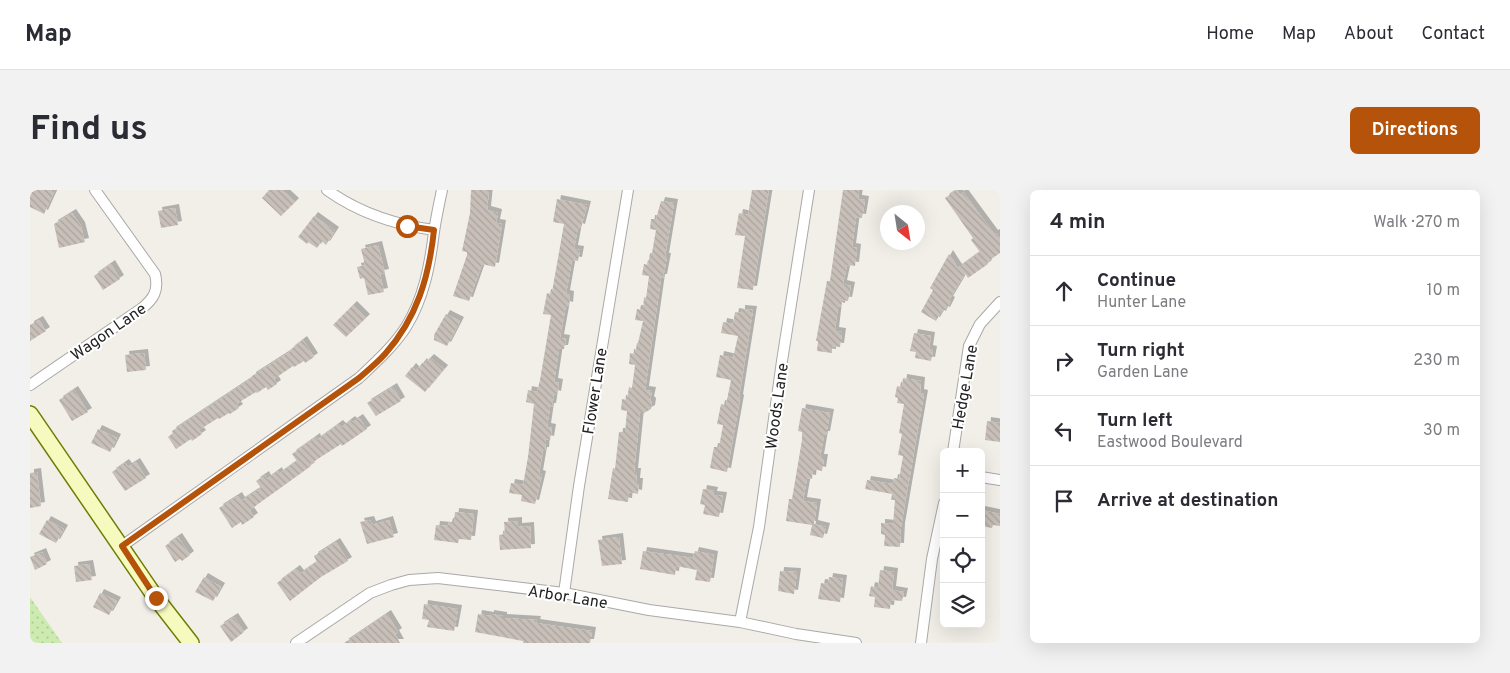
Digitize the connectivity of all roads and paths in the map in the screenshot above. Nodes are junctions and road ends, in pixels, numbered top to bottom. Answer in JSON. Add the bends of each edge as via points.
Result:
{"nodes":[{"id":1,"x":95,"y":190,"type":"edge"},
{"id":2,"x":327,"y":190,"type":"edge"},
{"id":3,"x":442,"y":190,"type":"edge"},
{"id":4,"x":628,"y":190,"type":"edge"},
{"id":5,"x":809,"y":190,"type":"edge"},
{"id":6,"x":434,"y":230,"type":"junction"},
{"id":7,"x":1000,"y":302,"type":"edge"},
{"id":8,"x":30,"y":385,"type":"edge"},
{"id":9,"x":30,"y":414,"type":"edge"},
{"id":10,"x":954,"y":448,"type":"edge"},
{"id":11,"x":985,"y":478,"type":"edge"},
{"id":12,"x":1000,"y":480,"type":"edge"},
{"id":13,"x":940,"y":522,"type":"edge"},
{"id":14,"x":122,"y":546,"type":"junction"},
{"id":15,"x":564,"y":594,"type":"junction"},
{"id":16,"x":740,"y":622,"type":"junction"},
{"id":17,"x":191,"y":643,"type":"edge"},
{"id":18,"x":296,"y":643,"type":"edge"},
{"id":19,"x":856,"y":643,"type":"edge"},
{"id":20,"x":921,"y":643,"type":"edge"}],
"edges":[{"from":1,"to":8,"type":"street","name":"Wagon Lane","via":[[155,274],[157,290],[141,309]]},
{"from":2,"to":6,"type":"street","via":[[344,202],[372,214],[407,226]]},
{"from":3,"to":6,"type":"street"},
{"from":4,"to":15,"type":"street","name":"Flower Lane"},
{"from":5,"to":16,"type":"street","name":"Woods Lane","via":[[759,527]]},
{"from":6,"to":14,"type":"street","via":[[425,285],[405,328],[385,354],[359,378]]},
{"from":7,"to":10,"type":"street","name":"Hedge Lane","via":[[980,324],[969,346]]},
{"from":9,"to":14,"type":"street"},
{"from":11,"to":12,"type":"street"},
{"from":13,"to":20,"type":"street"},
{"from":14,"to":17,"type":"street"},
{"from":15,"to":16,"type":"street","name":"Arbor Lane"},
{"from":15,"to":18,"type":"street","name":"Arbor Lane","via":[[461,580],[410,580],[370,593]]},
{"from":16,"to":19,"type":"street","name":"Arbor Lane"}]}
